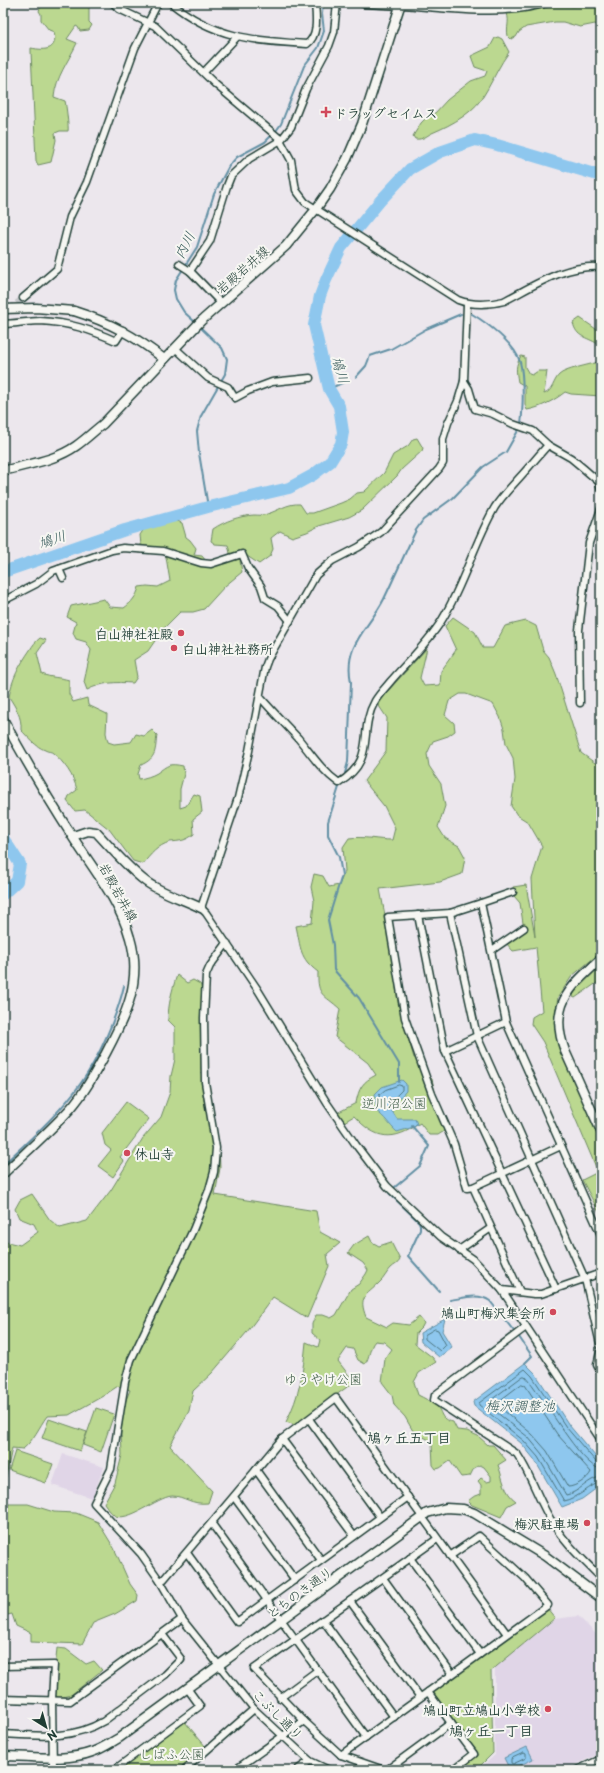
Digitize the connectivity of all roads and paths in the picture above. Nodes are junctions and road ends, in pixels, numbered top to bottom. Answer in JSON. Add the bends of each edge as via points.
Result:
{"nodes":[{"id":1,"x":113,"y":3,"type":"edge"},
{"id":2,"x":158,"y":3,"type":"edge"},
{"id":3,"x":171,"y":3,"type":"edge"},
{"id":4,"x":315,"y":3,"type":"edge"},
{"id":5,"x":337,"y":3,"type":"edge"},
{"id":6,"x":364,"y":3,"type":"edge"},
{"id":7,"x":491,"y":3,"type":"edge"},
{"id":8,"x":547,"y":3,"type":"edge"},
{"id":9,"x":401,"y":4,"type":"edge"},
{"id":10,"x":488,"y":10,"type":"junction"},
{"id":11,"x":148,"y":23,"type":"junction"},
{"id":12,"x":236,"y":37,"type":"junction"},
{"id":13,"x":204,"y":72,"type":"junction"},
{"id":14,"x":280,"y":139,"type":"junction"},
{"id":15,"x":316,"y":209,"type":"junction"},
{"id":16,"x":179,"y":264,"type":"dead end"},
{"id":17,"x":601,"y":267,"type":"edge"},
{"id":18,"x":190,"y":271,"type":"junction"},
{"id":19,"x":23,"y":298,"type":"tunnel mouth"},
{"id":20,"x":221,"y":303,"type":"junction"},
{"id":21,"x":468,"y":304,"type":"junction"},
{"id":22,"x":3,"y":309,"type":"edge"},
{"id":23,"x":3,"y":324,"type":"edge"},
{"id":24,"x":123,"y":330,"type":"junction"},
{"id":25,"x":175,"y":348,"type":"junction"},
{"id":26,"x":164,"y":359,"type":"junction"},
{"id":27,"x":310,"y":378,"type":"dead end"},
{"id":28,"x":464,"y":381,"type":"junction"},
{"id":29,"x":548,"y":445,"type":"junction"},
{"id":30,"x":3,"y":471,"type":"edge"},
{"id":31,"x":600,"y":482,"type":"edge"},
{"id":32,"x":601,"y":489,"type":"edge"},
{"id":33,"x":601,"y":509,"type":"edge"},
{"id":34,"x":59,"y":569,"type":"junction"},
{"id":35,"x":63,"y":578,"type":"dead end"},
{"id":36,"x":3,"y":602,"type":"edge"},
{"id":37,"x":290,"y":620,"type":"junction"},
{"id":38,"x":260,"y":697,"type":"junction"},
{"id":39,"x":580,"y":703,"type":"dead end"},
{"id":40,"x":3,"y":719,"type":"edge"},
{"id":41,"x":73,"y":836,"type":"junction"},
{"id":42,"x":513,"y":892,"type":"dead end"},
{"id":43,"x":481,"y":903,"type":"junction"},
{"id":44,"x":201,"y":908,"type":"junction"},
{"id":45,"x":450,"y":913,"type":"junction"},
{"id":46,"x":418,"y":915,"type":"junction"},
{"id":47,"x":524,"y":928,"type":"dead end"},
{"id":48,"x":227,"y":943,"type":"junction"},
{"id":49,"x":492,"y":950,"type":"junction"},
{"id":50,"x":601,"y":959,"type":"edge"},
{"id":51,"x":506,"y":1022,"type":"junction"},
{"id":52,"x":477,"y":1036,"type":"junction"},
{"id":53,"x":445,"y":1051,"type":"junction"},
{"id":54,"x":601,"y":1131,"type":"edge"},
{"id":55,"x":561,"y":1146,"type":"junction"},
{"id":56,"x":532,"y":1160,"type":"junction"},
{"id":57,"x":502,"y":1173,"type":"junction"},
{"id":58,"x":3,"y":1174,"type":"edge"},
{"id":59,"x":473,"y":1187,"type":"junction"},
{"id":60,"x":491,"y":1228,"type":"junction"},
{"id":61,"x":601,"y":1235,"type":"edge"},
{"id":62,"x":459,"y":1250,"type":"junction"},
{"id":63,"x":601,"y":1273,"type":"edge"},
{"id":64,"x":585,"y":1279,"type":"junction"},
{"id":65,"x":556,"y":1289,"type":"junction"},
{"id":66,"x":502,"y":1290,"type":"junction"},
{"id":67,"x":520,"y":1292,"type":"junction"},
{"id":68,"x":526,"y":1327,"type":"junction"},
{"id":69,"x":601,"y":1373,"type":"edge"},
{"id":70,"x":309,"y":1418,"type":"junction"},
{"id":71,"x":282,"y":1438,"type":"junction"},
{"id":72,"x":601,"y":1440,"type":"edge"},
{"id":73,"x":256,"y":1470,"type":"junction"},
{"id":74,"x":234,"y":1497,"type":"junction"},
{"id":75,"x":408,"y":1497,"type":"junction"},
{"id":76,"x":380,"y":1517,"type":"junction"},
{"id":77,"x":422,"y":1517,"type":"junction"},
{"id":78,"x":212,"y":1524,"type":"junction"},
{"id":79,"x":354,"y":1536,"type":"junction"},
{"id":80,"x":437,"y":1539,"type":"junction"},
{"id":81,"x":187,"y":1553,"type":"junction"},
{"id":82,"x":450,"y":1556,"type":"junction"},
{"id":83,"x":410,"y":1558,"type":"junction"},
{"id":84,"x":321,"y":1560,"type":"junction"},
{"id":85,"x":383,"y":1578,"type":"junction"},
{"id":86,"x":601,"y":1578,"type":"edge"},
{"id":87,"x":294,"y":1580,"type":"junction"},
{"id":88,"x":160,"y":1581,"type":"junction"},
{"id":89,"x":601,"y":1598,"type":"edge"},
{"id":90,"x":267,"y":1600,"type":"junction"},
{"id":91,"x":350,"y":1601,"type":"junction"},
{"id":92,"x":182,"y":1619,"type":"junction"},
{"id":93,"x":281,"y":1619,"type":"junction"},
{"id":94,"x":323,"y":1620,"type":"junction"},
{"id":95,"x":162,"y":1634,"type":"junction"},
{"id":96,"x":507,"y":1634,"type":"junction"},
{"id":97,"x":296,"y":1639,"type":"junction"},
{"id":98,"x":480,"y":1654,"type":"junction"},
{"id":99,"x":219,"y":1665,"type":"junction"},
{"id":100,"x":3,"y":1666,"type":"edge"},
{"id":101,"x":318,"y":1670,"type":"junction"},
{"id":102,"x":452,"y":1674,"type":"junction"},
{"id":103,"x":187,"y":1688,"type":"junction"},
{"id":104,"x":428,"y":1692,"type":"junction"},
{"id":105,"x":420,"y":1697,"type":"junction"},
{"id":106,"x":280,"y":1698,"type":"junction"},
{"id":107,"x":3,"y":1699,"type":"edge"},
{"id":108,"x":52,"y":1699,"type":"junction"},
{"id":109,"x":254,"y":1708,"type":"junction"},
{"id":110,"x":394,"y":1717,"type":"junction"},
{"id":111,"x":304,"y":1721,"type":"junction"},
{"id":112,"x":451,"y":1723,"type":"junction"},
{"id":113,"x":3,"y":1734,"type":"edge"},
{"id":114,"x":52,"y":1736,"type":"junction"},
{"id":115,"x":283,"y":1736,"type":"junction"},
{"id":116,"x":366,"y":1736,"type":"junction"},
{"id":117,"x":341,"y":1755,"type":"junction"},
{"id":118,"x":3,"y":1756,"type":"edge"},
{"id":119,"x":52,"y":1757,"type":"junction"},
{"id":120,"x":601,"y":1759,"type":"edge"},
{"id":121,"x":310,"y":1760,"type":"junction"},
{"id":122,"x":53,"y":1770,"type":"edge"},
{"id":123,"x":114,"y":1770,"type":"edge"},
{"id":124,"x":184,"y":1770,"type":"edge"},
{"id":125,"x":234,"y":1770,"type":"edge"},
{"id":126,"x":297,"y":1770,"type":"edge"},
{"id":127,"x":329,"y":1770,"type":"edge"},
{"id":128,"x":384,"y":1770,"type":"edge"},
{"id":129,"x":387,"y":1770,"type":"edge"},
{"id":130,"x":453,"y":1770,"type":"edge"},
{"id":131,"x":576,"y":1770,"type":"edge"}],
"edges":[{"from":1,"to":11,"type":"street","via":[[119,9]]},
{"from":2,"to":11,"type":"street"},
{"from":3,"to":12,"type":"street","via":[[201,24]]},
{"from":4,"to":12,"type":"street","via":[[315,30],[307,44]]},
{"from":5,"to":14,"type":"street","via":[[334,32],[329,46],[306,89],[291,127]]},
{"from":6,"to":9,"type":"street"},
{"from":7,"to":10,"type":"street"},
{"from":8,"to":10,"type":"street","via":[[522,10]]},
{"from":9,"to":10,"type":"street"},
{"from":9,"to":15,"type":"street","name":"岩殿岩井線","via":[[362,124],[347,159]]},
{"from":11,"to":13,"type":"street","via":[[155,26]]},
{"from":11,"to":19,"type":"street","via":[[135,48],[87,182],[70,217],[57,269]]},
{"from":12,"to":13,"type":"street"},
{"from":13,"to":14,"type":"street"},
{"from":14,"to":15,"type":"street","via":[[291,160],[296,190],[305,202]]},
{"from":14,"to":18,"type":"street","via":[[249,159],[231,176],[210,241]]},
{"from":15,"to":20,"type":"street","name":"岩殿岩井線","via":[[286,246]]},
{"from":15,"to":21,"type":"street"},
{"from":16,"to":18,"type":"street"},
{"from":17,"to":21,"type":"street","via":[[584,267],[554,275],[504,301]]},
{"from":18,"to":20,"type":"street"},
{"from":20,"to":25,"type":"street","name":"岩殿岩井線"},
{"from":21,"to":28,"type":"street"},
{"from":22,"to":24,"type":"street","bridge":true,"via":[[74,311],[98,318]]},
{"from":23,"to":24,"type":"street","via":[[40,321],[67,324],[93,330],[116,341]]},
{"from":24,"to":26,"type":"street"},
{"from":25,"to":26,"type":"street","name":"岩殿岩井線"},
{"from":25,"to":27,"type":"street","via":[[208,378],[228,387],[235,398],[272,382]]},
{"from":26,"to":30,"type":"street","name":"岩殿岩井線","via":[[103,424],[76,446],[47,460]]},
{"from":28,"to":29,"type":"street","via":[[475,409],[533,430]]},
{"from":28,"to":37,"type":"street","via":[[443,439],[443,463],[439,469],[381,532],[323,568],[311,582]]},
{"from":29,"to":31,"type":"street","via":[[571,458]]},
{"from":29,"to":38,"type":"street","via":[[495,506],[443,619],[375,700],[369,716],[362,760],[350,776],[339,783],[331,778]]},
{"from":31,"to":32,"type":"street"},
{"from":33,"to":39,"type":"street","via":[[589,543],[583,588],[579,630]]},
{"from":34,"to":35,"type":"street"},
{"from":34,"to":36,"type":"street"},
{"from":34,"to":37,"type":"street","via":[[123,548],[163,551],[211,564],[242,554],[261,586],[265,598],[278,606]]},
{"from":37,"to":38,"type":"street","via":[[268,659]]},
{"from":38,"to":44,"type":"street","via":[[238,798]]},
{"from":40,"to":41,"type":"street","name":"岩殿岩井線"},
{"from":41,"to":44,"type":"street","via":[[88,831],[96,832],[146,881]]},
{"from":41,"to":58,"type":"street","name":"岩殿岩井線","via":[[109,892],[124,921],[134,957],[134,982],[121,1023],[83,1093]]},
{"from":42,"to":43,"type":"street"},
{"from":43,"to":45,"type":"street"},
{"from":43,"to":49,"type":"street"},
{"from":44,"to":48,"type":"street"},
{"from":45,"to":46,"type":"street"},
{"from":45,"to":52,"type":"street"},
{"from":46,"to":53,"type":"street"},
{"from":46,"to":59,"type":"street","via":[[388,917],[405,1018],[432,1094],[454,1144],[467,1188]]},
{"from":47,"to":49,"type":"street"},
{"from":48,"to":62,"type":"street","via":[[327,1103],[387,1186],[426,1224]]},
{"from":48,"to":88,"type":"street","name":"こぶし通り","via":[[206,975],[205,1082],[216,1148],[214,1172],[192,1230],[131,1360],[111,1469],[94,1503],[141,1554]]},
{"from":49,"to":51,"type":"street"},
{"from":50,"to":54,"type":"street","via":[[574,983],[567,994],[559,1025],[565,1051]]},
{"from":51,"to":52,"type":"street"},
{"from":51,"to":55,"type":"street"},
{"from":52,"to":53,"type":"street"},
{"from":52,"to":56,"type":"street"},
{"from":53,"to":57,"type":"street"},
{"from":55,"to":56,"type":"street"},
{"from":55,"to":61,"type":"street"},
{"from":56,"to":57,"type":"street"},
{"from":56,"to":64,"type":"street"},
{"from":57,"to":59,"type":"street"},
{"from":57,"to":65,"type":"street"},
{"from":59,"to":60,"type":"street"},
{"from":60,"to":62,"type":"street"},
{"from":60,"to":67,"type":"street"},
{"from":62,"to":66,"type":"street","via":[[482,1267]]},
{"from":63,"to":64,"type":"street"},
{"from":64,"to":65,"type":"street"},
{"from":64,"to":69,"type":"street","via":[[601,1348],[597,1365]]},
{"from":65,"to":67,"type":"street","via":[[542,1294]]},
{"from":66,"to":67,"type":"street"},
{"from":66,"to":68,"type":"street"},
{"from":68,"to":72,"type":"street"},
{"from":68,"to":86,"type":"street","via":[[435,1395],[434,1400],[517,1454],[554,1525]]},
{"from":70,"to":71,"type":"street"},
{"from":70,"to":75,"type":"street","via":[[336,1398]]},
{"from":70,"to":76,"type":"street"},
{"from":71,"to":73,"type":"street"},
{"from":71,"to":79,"type":"street"},
{"from":73,"to":74,"type":"street"},
{"from":73,"to":84,"type":"street"},
{"from":74,"to":78,"type":"street"},
{"from":74,"to":87,"type":"street"},
{"from":75,"to":76,"type":"street"},
{"from":75,"to":77,"type":"street"},
{"from":76,"to":79,"type":"street"},
{"from":77,"to":80,"type":"street"},
{"from":77,"to":89,"type":"street","name":"とちのき通り","via":[[446,1508],[463,1509],[474,1513],[545,1556]]},
{"from":77,"to":93,"type":"street","name":"とちのき通り"},
{"from":78,"to":81,"type":"street"},
{"from":78,"to":90,"type":"street"},
{"from":79,"to":84,"type":"street"},
{"from":80,"to":82,"type":"street"},
{"from":80,"to":83,"type":"street"},
{"from":81,"to":88,"type":"street"},
{"from":81,"to":90,"type":"street","via":[[237,1622]]},
{"from":82,"to":96,"type":"street"},
{"from":82,"to":96,"type":"street","via":[[479,1536],[525,1578],[548,1605]]},
{"from":83,"to":85,"type":"street"},
{"from":83,"to":98,"type":"street"},
{"from":84,"to":87,"type":"street"},
{"from":85,"to":91,"type":"street"},
{"from":85,"to":102,"type":"street"},
{"from":87,"to":90,"type":"street"},
{"from":88,"to":92,"type":"street","name":"こぶし通り"},
{"from":90,"to":93,"type":"street"},
{"from":91,"to":94,"type":"street"},
{"from":91,"to":105,"type":"street"},
{"from":92,"to":95,"type":"street"},
{"from":92,"to":99,"type":"street","name":"こぶし通り"},
{"from":93,"to":97,"type":"street"},
{"from":93,"to":99,"type":"street","name":"とちのき通り"},
{"from":94,"to":97,"type":"street"},
{"from":94,"to":110,"type":"street"},
{"from":95,"to":108,"type":"street","via":[[70,1701]]},
{"from":95,"to":114,"type":"street","via":[[181,1659],[165,1675],[95,1726],[73,1734]]},
{"from":96,"to":98,"type":"street"},
{"from":97,"to":101,"type":"street"},
{"from":97,"to":106,"type":"street","via":[[254,1669]]},
{"from":98,"to":102,"type":"street"},
{"from":99,"to":103,"type":"street","name":"とちのき通り"},
{"from":99,"to":109,"type":"street","name":"こぶし通り"},
{"from":100,"to":108,"type":"street","via":[[54,1665]]},
{"from":101,"to":106,"type":"street"},
{"from":101,"to":116,"type":"street"},
{"from":102,"to":104,"type":"street"},
{"from":103,"to":119,"type":"street","name":"とちのき通り","via":[[104,1747],[83,1754]]},
{"from":103,"to":123,"type":"street","via":[[200,1706]]},
{"from":104,"to":105,"type":"street"},
{"from":104,"to":112,"type":"street"},
{"from":105,"to":110,"type":"street"},
{"from":106,"to":111,"type":"street"},
{"from":107,"to":108,"type":"street"},
{"from":108,"to":114,"type":"street"},
{"from":109,"to":115,"type":"street","name":"こぶし通り"},
{"from":109,"to":124,"type":"street"},
{"from":110,"to":116,"type":"street"},
{"from":111,"to":115,"type":"street"},
{"from":111,"to":117,"type":"street"},
{"from":112,"to":129,"type":"street"},
{"from":112,"to":130,"type":"street","via":[[474,1754]]},
{"from":113,"to":114,"type":"street"},
{"from":114,"to":119,"type":"street"},
{"from":115,"to":121,"type":"street","name":"こぶし通り"},
{"from":115,"to":125,"type":"street"},
{"from":116,"to":117,"type":"street"},
{"from":117,"to":128,"type":"street"},
{"from":118,"to":119,"type":"street","name":"とちのき通り"},
{"from":119,"to":122,"type":"street"},
{"from":120,"to":131,"type":"street"},
{"from":121,"to":126,"type":"street"},
{"from":121,"to":127,"type":"street","name":"こぶし通り"}]}
